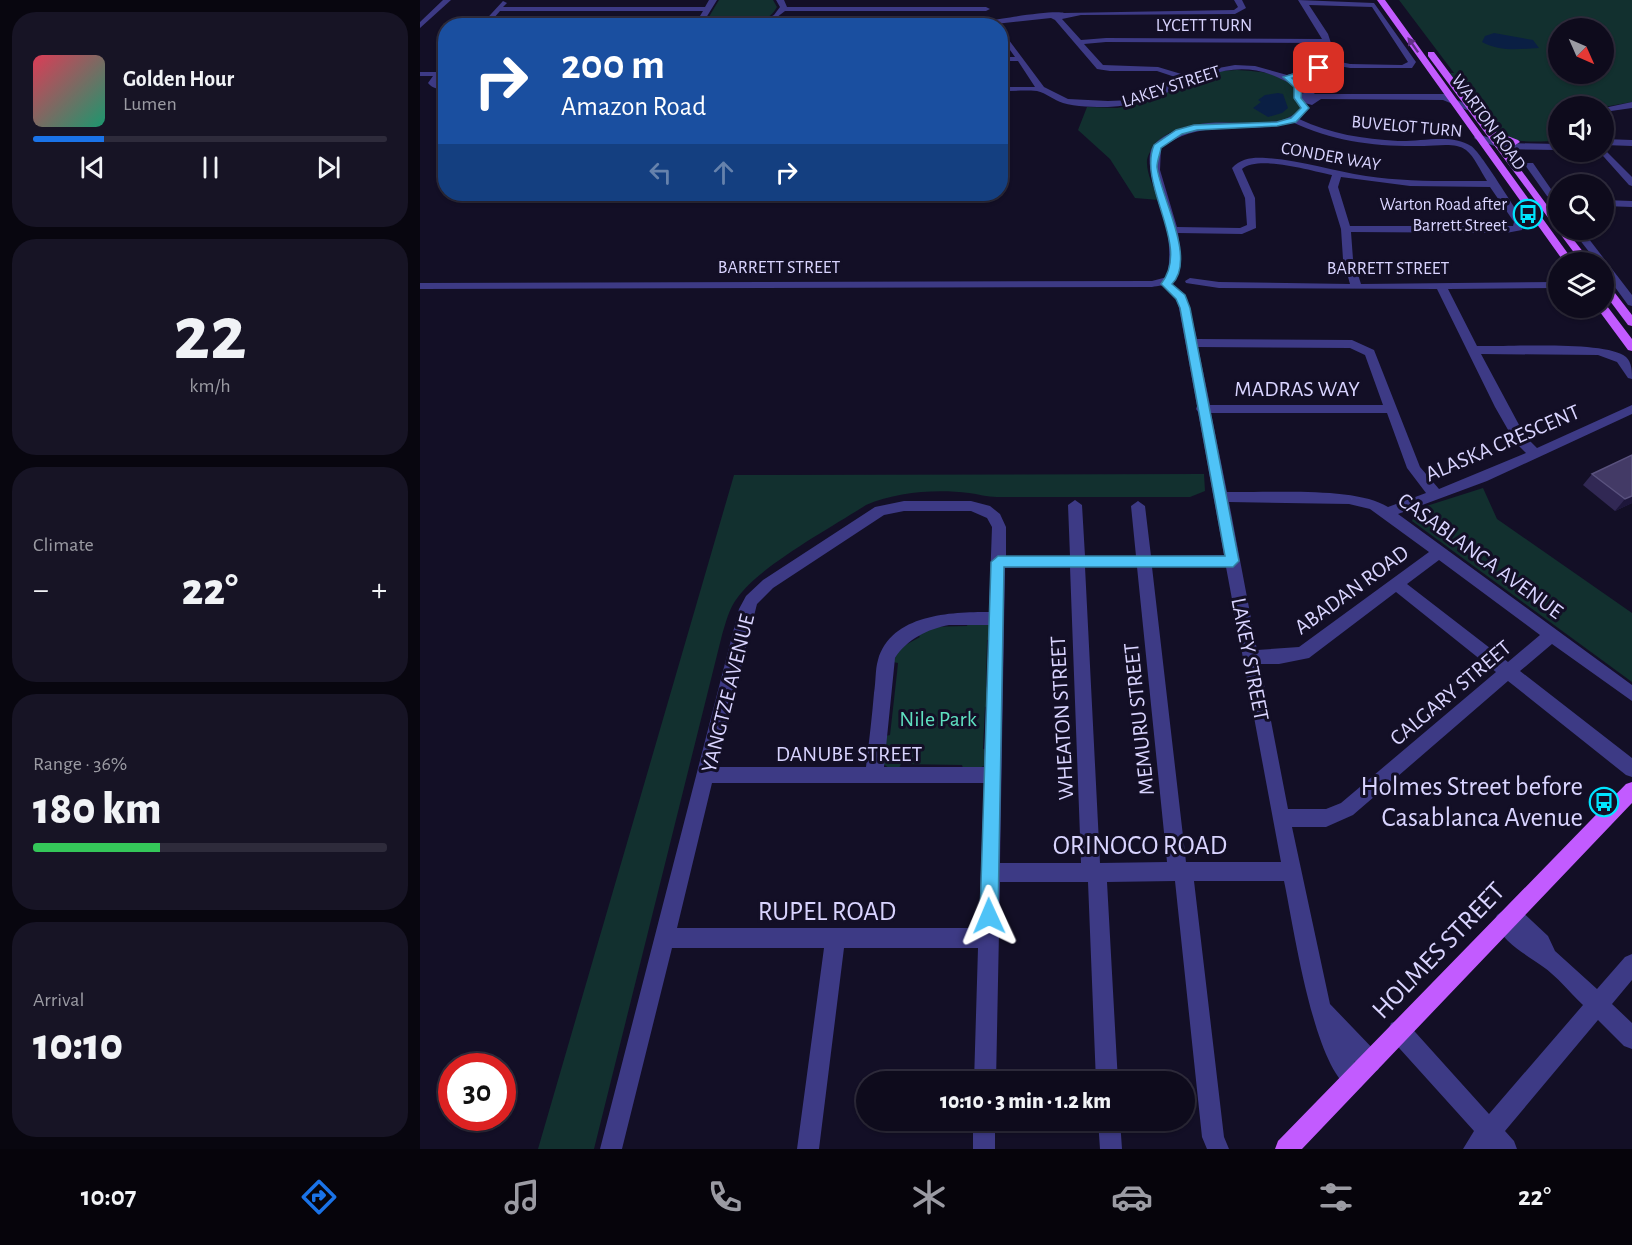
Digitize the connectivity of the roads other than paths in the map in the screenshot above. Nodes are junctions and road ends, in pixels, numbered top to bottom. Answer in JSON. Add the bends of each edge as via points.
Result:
{"nodes":[{"id":1,"x":442,"y":0,"type":"edge"},
{"id":2,"x":447,"y":0,"type":"edge"},
{"id":3,"x":506,"y":0,"type":"edge"},
{"id":4,"x":713,"y":0,"type":"edge"},
{"id":5,"x":780,"y":0,"type":"edge"},
{"id":6,"x":980,"y":0,"type":"edge"},
{"id":7,"x":1238,"y":0,"type":"edge"},
{"id":8,"x":1382,"y":0,"type":"edge"},
{"id":9,"x":1303,"y":1,"type":"edge"},
{"id":10,"x":498,"y":9,"type":"junction"},
{"id":11,"x":707,"y":9,"type":"junction"},
{"id":12,"x":783,"y":9,"type":"junction"},
{"id":13,"x":986,"y":9,"type":"junction"},
{"id":14,"x":420,"y":11,"type":"edge"},
{"id":15,"x":434,"y":11,"type":"junction"},
{"id":16,"x":1056,"y":14,"type":"junction"},
{"id":17,"x":490,"y":18,"type":"edge"},
{"id":18,"x":702,"y":18,"type":"edge"},
{"id":19,"x":774,"y":18,"type":"edge"},
{"id":20,"x":992,"y":18,"type":"edge"},
{"id":21,"x":420,"y":21,"type":"edge"},
{"id":22,"x":1008,"y":22,"type":"edge"},
{"id":23,"x":420,"y":26,"type":"edge"},
{"id":24,"x":1327,"y":41,"type":"junction"},
{"id":25,"x":1008,"y":42,"type":"edge"},
{"id":26,"x":1080,"y":42,"type":"junction"},
{"id":27,"x":1424,"y":43,"type":"dead end"},
{"id":28,"x":1008,"y":59,"type":"edge"},
{"id":29,"x":1019,"y":59,"type":"junction"},
{"id":30,"x":1327,"y":62,"type":"junction"},
{"id":31,"x":438,"y":71,"type":"edge"},
{"id":32,"x":420,"y":74,"type":"edge"},
{"id":33,"x":438,"y":76,"type":"edge"},
{"id":34,"x":1287,"y":77,"type":"junction"},
{"id":35,"x":1189,"y":79,"type":"junction"},
{"id":36,"x":438,"y":86,"type":"edge"},
{"id":37,"x":1455,"y":87,"type":"junction"},
{"id":38,"x":1008,"y":89,"type":"edge"},
{"id":39,"x":1041,"y":89,"type":"junction"},
{"id":40,"x":1307,"y":98,"type":"junction"},
{"id":41,"x":1450,"y":98,"type":"junction"},
{"id":42,"x":1632,"y":105,"type":"edge"},
{"id":43,"x":1470,"y":108,"type":"junction"},
{"id":44,"x":1614,"y":108,"type":"edge"},
{"id":45,"x":1294,"y":120,"type":"junction"},
{"id":46,"x":1486,"y":131,"type":"junction"},
{"id":47,"x":1478,"y":137,"type":"joint"},
{"id":48,"x":1548,"y":142,"type":"edge"},
{"id":49,"x":1632,"y":143,"type":"edge"},
{"id":50,"x":1512,"y":144,"type":"junction"},
{"id":51,"x":1614,"y":144,"type":"edge"},
{"id":52,"x":1548,"y":146,"type":"edge"},
{"id":53,"x":1614,"y":146,"type":"edge"},
{"id":54,"x":1632,"y":148,"type":"edge"},
{"id":55,"x":1492,"y":149,"type":"junction"},
{"id":56,"x":1614,"y":156,"type":"edge"},
{"id":57,"x":1530,"y":165,"type":"dead end"},
{"id":58,"x":1337,"y":174,"type":"junction"},
{"id":59,"x":1632,"y":183,"type":"edge"},
{"id":60,"x":1493,"y":184,"type":"junction"},
{"id":61,"x":1548,"y":191,"type":"edge"},
{"id":62,"x":1614,"y":203,"type":"edge"},
{"id":63,"x":1632,"y":204,"type":"edge"},
{"id":64,"x":1614,"y":213,"type":"edge"},
{"id":65,"x":1632,"y":213,"type":"edge"},
{"id":66,"x":1548,"y":214,"type":"edge"},
{"id":67,"x":1172,"y":230,"type":"junction"},
{"id":68,"x":1346,"y":230,"type":"junction"},
{"id":69,"x":1569,"y":240,"type":"edge"},
{"id":70,"x":1585,"y":240,"type":"edge"},
{"id":71,"x":1562,"y":252,"type":"edge"},
{"id":72,"x":1578,"y":252,"type":"edge"},
{"id":73,"x":1594,"y":252,"type":"edge"},
{"id":74,"x":1614,"y":279,"type":"edge"},
{"id":75,"x":1171,"y":280,"type":"junction"},
{"id":76,"x":1188,"y":285,"type":"junction"},
{"id":77,"x":1548,"y":285,"type":"edge"},
{"id":78,"x":420,"y":286,"type":"edge"},
{"id":79,"x":1441,"y":286,"type":"junction"},
{"id":80,"x":1357,"y":287,"type":"junction"},
{"id":81,"x":1614,"y":303,"type":"edge"},
{"id":82,"x":1632,"y":303,"type":"edge"},
{"id":83,"x":1185,"y":308,"type":"junction"},
{"id":84,"x":1610,"y":318,"type":"edge"},
{"id":85,"x":1632,"y":323,"type":"edge"},
{"id":86,"x":1190,"y":343,"type":"junction"},
{"id":87,"x":1632,"y":347,"type":"edge"},
{"id":88,"x":1473,"y":350,"type":"junction"},
{"id":89,"x":1632,"y":375,"type":"edge"},
{"id":90,"x":1202,"y":409,"type":"junction"},
{"id":91,"x":1390,"y":409,"type":"junction"},
{"id":92,"x":1632,"y":409,"type":"edge"},
{"id":93,"x":1535,"y":453,"type":"junction"},
{"id":94,"x":1436,"y":495,"type":"junction"},
{"id":95,"x":1221,"y":497,"type":"junction"},
{"id":96,"x":1075,"y":505,"type":"dead end"},
{"id":97,"x":1138,"y":506,"type":"dead end"},
{"id":98,"x":1388,"y":514,"type":"junction"},
{"id":99,"x":1439,"y":552,"type":"junction"},
{"id":100,"x":1077,"y":561,"type":"junction"},
{"id":101,"x":1144,"y":561,"type":"junction"},
{"id":102,"x":1233,"y":561,"type":"junction"},
{"id":103,"x":998,"y":562,"type":"junction"},
{"id":104,"x":1396,"y":584,"type":"junction"},
{"id":105,"x":997,"y":619,"type":"junction"},
{"id":106,"x":1551,"y":634,"type":"junction"},
{"id":107,"x":1250,"y":657,"type":"junction"},
{"id":108,"x":1509,"y":671,"type":"junction"},
{"id":109,"x":1630,"y":692,"type":"edge"},
{"id":110,"x":1632,"y":769,"type":"edge"},
{"id":111,"x":706,"y":775,"type":"junction"},
{"id":112,"x":992,"y":775,"type":"junction"},
{"id":113,"x":873,"y":776,"type":"junction"},
{"id":114,"x":1632,"y":790,"type":"edge"},
{"id":115,"x":1281,"y":818,"type":"junction"},
{"id":116,"x":1180,"y":871,"type":"junction"},
{"id":117,"x":1291,"y":871,"type":"junction"},
{"id":118,"x":1094,"y":872,"type":"junction"},
{"id":119,"x":989,"y":873,"type":"junction"},
{"id":120,"x":1508,"y":918,"type":"junction"},
{"id":121,"x":665,"y":938,"type":"junction"},
{"id":122,"x":835,"y":938,"type":"junction"},
{"id":123,"x":989,"y":938,"type":"junction"},
{"id":124,"x":1632,"y":964,"type":"edge"},
{"id":125,"x":1598,"y":1005,"type":"junction"},
{"id":126,"x":1321,"y":1009,"type":"junction"},
{"id":127,"x":1399,"y":1031,"type":"junction"},
{"id":128,"x":1632,"y":1038,"type":"edge"},
{"id":129,"x":1370,"y":1062,"type":"junction"},
{"id":130,"x":986,"y":1071,"type":"edge"},
{"id":131,"x":1106,"y":1071,"type":"edge"},
{"id":132,"x":1353,"y":1079,"type":"junction"},
{"id":133,"x":984,"y":1131,"type":"edge"},
{"id":134,"x":1110,"y":1131,"type":"edge"},
{"id":135,"x":1490,"y":1131,"type":"junction"},
{"id":136,"x":611,"y":1149,"type":"edge"},
{"id":137,"x":808,"y":1149,"type":"edge"},
{"id":138,"x":984,"y":1149,"type":"edge"},
{"id":139,"x":1111,"y":1149,"type":"edge"},
{"id":140,"x":1218,"y":1149,"type":"edge"},
{"id":141,"x":1286,"y":1149,"type":"edge"},
{"id":142,"x":1474,"y":1149,"type":"edge"},
{"id":143,"x":1506,"y":1149,"type":"edge"}],
"edges":[{"from":1,"to":15,"type":"street"},
{"from":2,"to":15,"type":"street"},
{"from":3,"to":10,"type":"street"},
{"from":4,"to":11,"type":"street"},
{"from":5,"to":12,"type":"street"},
{"from":6,"to":13,"type":"street"},
{"from":7,"to":16,"type":"street","via":[[1242,8],[1235,12]]},
{"from":41,"to":8,"type":"main road","name":"WARTON ROAD","one_way":true},
{"from":9,"to":24,"type":"street"},
{"from":9,"to":30,"type":"street","via":[[1374,5],[1412,62],[1405,67]]},
{"from":10,"to":11,"type":"street"},
{"from":10,"to":17,"type":"street"},
{"from":11,"to":18,"type":"street"},
{"from":12,"to":13,"type":"street"},
{"from":12,"to":19,"type":"street"},
{"from":13,"to":20,"type":"street"},
{"from":14,"to":15,"type":"street"},
{"from":15,"to":21,"type":"street"},
{"from":15,"to":23,"type":"street"},
{"from":16,"to":22,"type":"street"},
{"from":16,"to":26,"type":"street"},
{"from":24,"to":26,"type":"street","name":"LYCETT TURN"},
{"from":24,"to":30,"type":"street","via":[[1331,55]]},
{"from":25,"to":29,"type":"street"},
{"from":26,"to":35,"type":"street","via":[[1104,69],[1153,68]]},
{"from":27,"to":37,"type":"main road","name":"WARTON ROAD"},
{"from":28,"to":29,"type":"street"},
{"from":29,"to":39,"type":"street"},
{"from":30,"to":34,"type":"street","via":[[1309,72]]},
{"from":31,"to":32,"type":"street"},
{"from":33,"to":36,"type":"street","via":[[432,83]]},
{"from":34,"to":35,"type":"street","name":"LAKEY STREET","via":[[1235,67]]},
{"from":34,"to":40,"type":"street","name":"LAKEY STREET"},
{"from":35,"to":39,"type":"street","name":"LAKEY STREET","via":[[1143,99],[1116,105],[1066,100]]},
{"from":37,"to":41,"type":"street","via":[[1455,95]]},
{"from":37,"to":43,"type":"main road","name":"WARTON ROAD"},
{"from":38,"to":39,"type":"street"},
{"from":40,"to":41,"type":"street"},
{"from":40,"to":45,"type":"street"},
{"from":41,"to":43,"type":"street"},
{"from":41,"to":47,"type":"main road","name":"WARTON ROAD"},
{"from":42,"to":44,"type":"street"},
{"from":43,"to":46,"type":"main road","name":"WARTON ROAD"},
{"from":45,"to":60,"type":"street","name":"BUVELOT TURN","via":[[1320,132],[1356,140],[1461,145],[1469,148]]},
{"from":45,"to":67,"type":"street","name":"LAKEY STREET","via":[[1196,127],[1179,132],[1157,147],[1153,166]]},
{"from":46,"to":50,"type":"main road"},
{"from":46,"to":55,"type":"main road","name":"WARTON ROAD"},
{"from":47,"to":55,"type":"street"},
{"from":48,"to":50,"type":"street"},
{"from":49,"to":51,"type":"street"},
{"from":50,"to":52,"type":"street"},
{"from":50,"to":55,"type":"street"},
{"from":53,"to":54,"type":"street"},
{"from":55,"to":66,"type":"main road","name":"WARTON ROAD"},
{"from":55,"to":71,"type":"main road","name":"WARTON ROAD"},
{"from":56,"to":59,"type":"street"},
{"from":57,"to":61,"type":"street"},
{"from":58,"to":60,"type":"street","name":"CONDER WAY","via":[[1404,184]]},
{"from":58,"to":67,"type":"street","name":"CONDER WAY","via":[[1290,162],[1244,162],[1237,168],[1250,198],[1252,226],[1242,231]]},
{"from":58,"to":68,"type":"street","via":[[1333,187]]},
{"from":60,"to":68,"type":"street","name":"BUVELOT TURN","via":[[1519,222],[1518,228]]},
{"from":62,"to":63,"type":"street"},
{"from":64,"to":65,"type":"street"},
{"from":67,"to":75,"type":"street","name":"LAKEY STREET"},
{"from":68,"to":80,"type":"street","via":[[1348,259]]},
{"from":69,"to":72,"type":"main road","name":"WARTON ROAD"},
{"from":70,"to":73,"type":"street"},
{"from":74,"to":82,"type":"street"},
{"from":75,"to":76,"type":"street"},
{"from":75,"to":76,"type":"street"},
{"from":75,"to":78,"type":"street","name":"BARRETT STREET","via":[[1137,285]]},
{"from":75,"to":83,"type":"street","name":"LAKEY STREET"},
{"from":76,"to":80,"type":"street","name":"BARRETT STREET"},
{"from":76,"to":83,"type":"street","name":"LAKEY STREET"},
{"from":77,"to":79,"type":"street","name":"BARRETT STREET"},
{"from":79,"to":80,"type":"street","name":"BARRETT STREET"},
{"from":79,"to":88,"type":"street"},
{"from":81,"to":85,"type":"main road"},
{"from":83,"to":86,"type":"street","name":"LAKEY STREET"},
{"from":84,"to":87,"type":"main road"},
{"from":86,"to":90,"type":"street","name":"LAKEY STREET"},
{"from":86,"to":91,"type":"street","via":[[1360,346],[1370,353]]},
{"from":88,"to":89,"type":"street","via":[[1599,351],[1621,359]]},
{"from":88,"to":93,"type":"street","via":[[1518,437]]},
{"from":90,"to":91,"type":"street","name":"MADRAS WAY"},
{"from":90,"to":95,"type":"street","name":"LAKEY STREET"},
{"from":91,"to":94,"type":"street","via":[[1414,468]]},
{"from":92,"to":93,"type":"street","name":"ALASKA CRESCENT"},
{"from":93,"to":94,"type":"street","name":"ALASKA CRESCENT"},
{"from":94,"to":98,"type":"street","name":"ALASKA CRESCENT","via":[[1407,503]]},
{"from":95,"to":98,"type":"street","name":"CASABLANCA AVENUE","via":[[1349,499],[1374,505]]},
{"from":95,"to":102,"type":"street","name":"LAKEY STREET"},
{"from":96,"to":100,"type":"street","name":"WHEATON STREET"},
{"from":97,"to":101,"type":"street","name":"MEMURU STREET"},
{"from":98,"to":99,"type":"street","name":"CASABLANCA AVENUE"},
{"from":99,"to":104,"type":"street","name":"ABADAN ROAD"},
{"from":99,"to":106,"type":"street","name":"CASABLANCA AVENUE"},
{"from":100,"to":101,"type":"street"},
{"from":100,"to":103,"type":"street"},
{"from":100,"to":118,"type":"street","name":"WHEATON STREET"},
{"from":101,"to":102,"type":"street"},
{"from":101,"to":116,"type":"street","name":"MEMURU STREET"},
{"from":102,"to":107,"type":"street","name":"LAKEY STREET"},
{"from":103,"to":105,"type":"street","name":"YANGTZE AVENUE"},
{"from":103,"to":111,"type":"street","name":"YANGTZE AVENUE","via":[[999,527],[991,512],[971,506],[904,506],[880,511],[768,584],[751,600],[743,617]]},
{"from":104,"to":107,"type":"street","name":"ABADAN ROAD","via":[[1303,653]]},
{"from":104,"to":108,"type":"street"},
{"from":105,"to":112,"type":"street","name":"YANGTZE AVENUE"},
{"from":105,"to":113,"type":"street","via":[[930,621],[897,642],[889,652]]},
{"from":106,"to":108,"type":"street","name":"CALGARY STREET"},
{"from":106,"to":109,"type":"street","name":"CASABLANCA AVENUE"},
{"from":107,"to":115,"type":"street","name":"LAKEY STREET"},
{"from":108,"to":110,"type":"street"},
{"from":108,"to":115,"type":"street","name":"CALGARY STREET","via":[[1347,809],[1326,818]]},
{"from":111,"to":113,"type":"street","name":"DANUBE STREET"},
{"from":111,"to":121,"type":"street","name":"YANGTZE AVENUE"},
{"from":112,"to":113,"type":"street","name":"DANUBE STREET"},
{"from":112,"to":119,"type":"street","name":"YANGTZE AVENUE"},
{"from":114,"to":120,"type":"main road","name":"HOLMES STREET"},
{"from":115,"to":117,"type":"street","name":"LAKEY STREET"},
{"from":116,"to":117,"type":"street","name":"ORINOCO ROAD"},
{"from":116,"to":118,"type":"street","name":"ORINOCO ROAD"},
{"from":116,"to":140,"type":"street","name":"MEMURU STREET","via":[[1213,1137]]},
{"from":117,"to":126,"type":"street","name":"LAKEY STREET"},
{"from":118,"to":119,"type":"street","name":"ORINOCO ROAD"},
{"from":118,"to":131,"type":"street","name":"WHEATON STREET"},
{"from":119,"to":123,"type":"street","name":"YANGTZE AVENUE"},
{"from":120,"to":125,"type":"street","via":[[1533,950],[1550,958]]},
{"from":120,"to":127,"type":"main road","name":"HOLMES STREET"},
{"from":121,"to":122,"type":"street","name":"RUPEL ROAD"},
{"from":121,"to":136,"type":"street","name":"YANGTZE AVENUE"},
{"from":122,"to":123,"type":"street","name":"RUPEL ROAD"},
{"from":122,"to":137,"type":"street"},
{"from":123,"to":130,"type":"street","name":"YANGTZE AVENUE"},
{"from":124,"to":125,"type":"street"},
{"from":125,"to":128,"type":"street"},
{"from":125,"to":135,"type":"street"},
{"from":126,"to":129,"type":"street"},
{"from":126,"to":132,"type":"street","name":"LAKEY STREET","via":[[1333,1046]]},
{"from":127,"to":129,"type":"main road","name":"HOLMES STREET"},
{"from":127,"to":135,"type":"street"},
{"from":129,"to":132,"type":"main road","name":"HOLMES STREET"},
{"from":132,"to":141,"type":"main road","name":"HOLMES STREET"},
{"from":133,"to":138,"type":"street"},
{"from":134,"to":139,"type":"street"},
{"from":135,"to":142,"type":"street"},
{"from":135,"to":143,"type":"street"}]}
